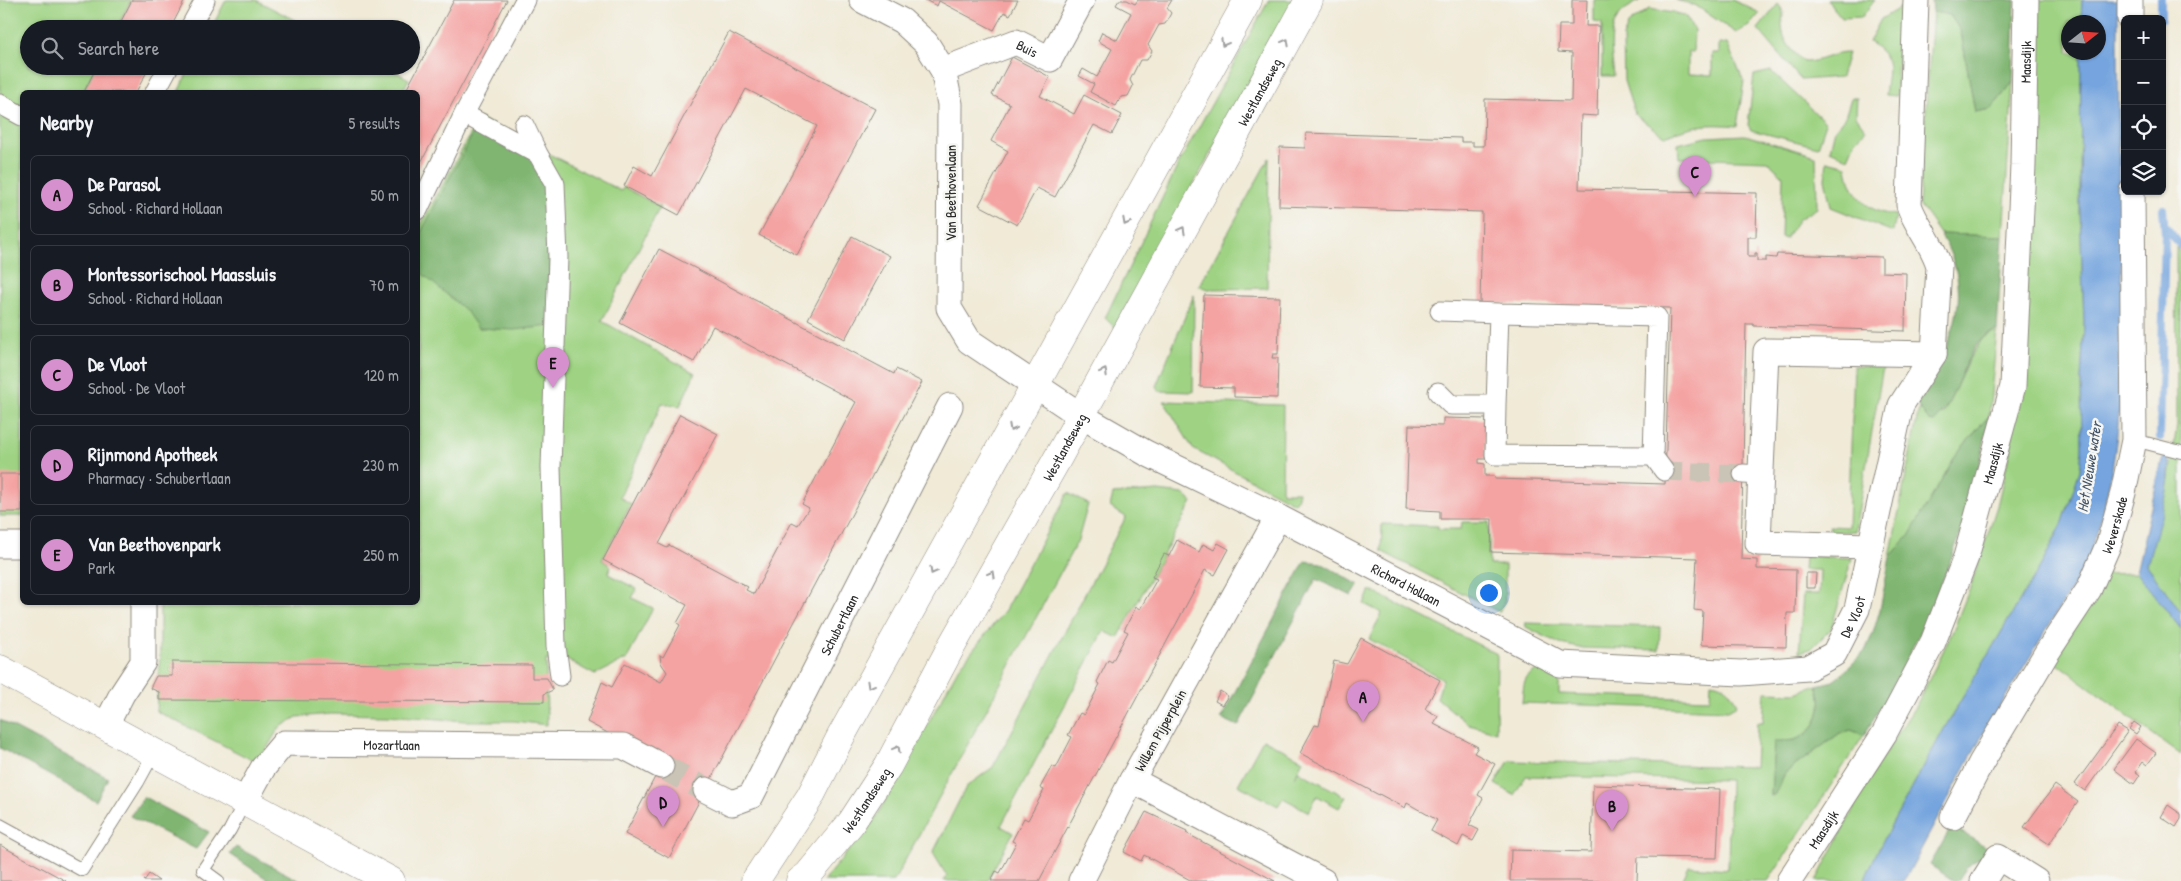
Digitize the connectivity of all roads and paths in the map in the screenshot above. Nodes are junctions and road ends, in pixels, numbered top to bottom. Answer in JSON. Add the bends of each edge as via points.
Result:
{"nodes":[{"id":1,"x":204,"y":0,"type":"edge"},
{"id":2,"x":525,"y":0,"type":"edge"},
{"id":3,"x":862,"y":0,"type":"edge"},
{"id":4,"x":1082,"y":0,"type":"edge"},
{"id":5,"x":1248,"y":0,"type":"edge"},
{"id":6,"x":1309,"y":0,"type":"edge"},
{"id":7,"x":1916,"y":0,"type":"edge"},
{"id":8,"x":2026,"y":0,"type":"edge"},
{"id":9,"x":2130,"y":0,"type":"edge"},
{"id":10,"x":2130,"y":15,"type":"edge"},
{"id":11,"x":194,"y":20,"type":"edge"},
{"id":12,"x":943,"y":70,"type":"junction"},
{"id":13,"x":164,"y":75,"type":"edge"},
{"id":14,"x":156,"y":90,"type":"edge"},
{"id":15,"x":0,"y":104,"type":"edge"},
{"id":16,"x":464,"y":114,"type":"junction"},
{"id":17,"x":20,"y":115,"type":"edge"},
{"id":18,"x":524,"y":125,"type":"dead end"},
{"id":19,"x":538,"y":154,"type":"junction"},
{"id":20,"x":2132,"y":195,"type":"edge"},
{"id":21,"x":420,"y":206,"type":"edge"},
{"id":22,"x":1440,"y":311,"type":"dead end"},
{"id":23,"x":1499,"y":313,"type":"junction"},
{"id":24,"x":1934,"y":354,"type":"junction"},
{"id":25,"x":1035,"y":385,"type":"junction"},
{"id":26,"x":1438,"y":392,"type":"dead end"},
{"id":27,"x":1496,"y":405,"type":"junction"},
{"id":28,"x":950,"y":406,"type":"dead end"},
{"id":29,"x":1080,"y":415,"type":"junction"},
{"id":30,"x":2134,"y":440,"type":"junction"},
{"id":31,"x":2181,"y":452,"type":"edge"},
{"id":32,"x":1278,"y":516,"type":"junction"},
{"id":33,"x":0,"y":545,"type":"edge"},
{"id":34,"x":20,"y":545,"type":"edge"},
{"id":35,"x":1870,"y":546,"type":"junction"},
{"id":36,"x":143,"y":605,"type":"edge"},
{"id":37,"x":1808,"y":668,"type":"joint"},
{"id":38,"x":0,"y":669,"type":"edge"},
{"id":39,"x":560,"y":676,"type":"dead end"},
{"id":40,"x":106,"y":725,"type":"junction"},
{"id":41,"x":155,"y":752,"type":"junction"},
{"id":42,"x":661,"y":766,"type":"tunnel mouth"},
{"id":43,"x":1132,"y":780,"type":"junction"},
{"id":44,"x":706,"y":790,"type":"tunnel mouth"},
{"id":45,"x":245,"y":801,"type":"junction"},
{"id":46,"x":1953,"y":817,"type":"dead end"},
{"id":47,"x":0,"y":825,"type":"edge"},
{"id":48,"x":780,"y":843,"type":"junction"},
{"id":49,"x":805,"y":879,"type":"edge"},
{"id":50,"x":218,"y":881,"type":"edge"},
{"id":51,"x":391,"y":881,"type":"edge"},
{"id":52,"x":734,"y":881,"type":"edge"},
{"id":53,"x":755,"y":881,"type":"edge"},
{"id":54,"x":1081,"y":881,"type":"edge"},
{"id":55,"x":1323,"y":881,"type":"edge"},
{"id":56,"x":1789,"y":881,"type":"edge"},
{"id":57,"x":1982,"y":881,"type":"edge"},
{"id":58,"x":2036,"y":881,"type":"edge"}],
"edges":[{"from":1,"to":11,"type":"street"},
{"from":2,"to":16,"type":"street"},
{"from":3,"to":12,"type":"street","name":"Van Beethovenlaan","via":[[902,21],[926,43]]},
{"from":4,"to":12,"type":"street","name":"Buis","via":[[1050,59],[1016,42]]},
{"from":5,"to":25,"type":"main road","one_way":true},
{"from":29,"to":6,"type":"main road","name":"Westlandseweg","one_way":true},
{"from":7,"to":24,"type":"street","name":"De Vloot","via":[[1909,205],[1939,266]]},
{"from":8,"to":56,"type":"street","name":"Maasdijk","via":[[2023,165],[2013,386],[1966,557],[1933,642],[1884,734]]},
{"from":9,"to":10,"type":"street"},
{"from":12,"to":25,"type":"street","name":"Van Beethovenlaan","via":[[950,104],[949,308],[969,341]]},
{"from":13,"to":14,"type":"street"},
{"from":15,"to":17,"type":"street"},
{"from":16,"to":19,"type":"street"},
{"from":16,"to":21,"type":"street"},
{"from":18,"to":19,"type":"street"},
{"from":19,"to":39,"type":"street","via":[[554,184],[557,239],[551,467],[556,646]]},
{"from":20,"to":30,"type":"street","name":"Weverskade"},
{"from":22,"to":23,"type":"street"},
{"from":23,"to":27,"type":"street"},
{"from":23,"to":27,"type":"street","via":[[1657,316],[1658,464],[1495,455]]},
{"from":24,"to":35,"type":"street","name":"De Vloot","via":[[1901,405]]},
{"from":24,"to":35,"type":"street","via":[[1766,351],[1752,474],[1758,543]]},
{"from":25,"to":29,"type":"street","name":"Richard Hollaan"},
{"from":25,"to":48,"type":"main road","one_way":true,"via":[[810,797]]},
{"from":26,"to":27,"type":"street","via":[[1451,405]]},
{"from":28,"to":44,"type":"street","name":"Schubertlaan","via":[[752,796],[732,803]]},
{"from":29,"to":32,"type":"street","name":"Richard Hollaan","via":[[1146,453]]},
{"from":49,"to":29,"type":"main road","name":"Westlandseweg","one_way":true,"via":[[851,823],[888,766]]},
{"from":30,"to":31,"type":"lane"},
{"from":30,"to":46,"type":"street","name":"Weverskade","via":[[2109,544],[2089,589],[1981,763]]},
{"from":32,"to":37,"type":"street","name":"Richard Hollaan","via":[[1560,664],[1741,673]]},
{"from":32,"to":43,"type":"street","name":"Willem Pijperplein"},
{"from":33,"to":34,"type":"street"},
{"from":35,"to":37,"type":"street","name":"De Vloot","via":[[1857,609],[1834,654]]},
{"from":36,"to":40,"type":"street","via":[[143,662]]},
{"from":38,"to":40,"type":"main road"},
{"from":40,"to":41,"type":"main road"},
{"from":41,"to":45,"type":"main road"},
{"from":41,"to":47,"type":"lane","via":[[82,870]]},
{"from":42,"to":45,"type":"street","name":"Mozartlaan","via":[[623,746],[284,742],[263,768]]},
{"from":43,"to":54,"type":"street"},
{"from":43,"to":55,"type":"street","name":"Willem Pijperplein"},
{"from":45,"to":50,"type":"lane","via":[[203,870]]},
{"from":45,"to":51,"type":"main road"},
{"from":48,"to":52,"type":"main road"},
{"from":48,"to":53,"type":"main road"},
{"from":57,"to":58,"type":"street","via":[[1998,857]]}]}
